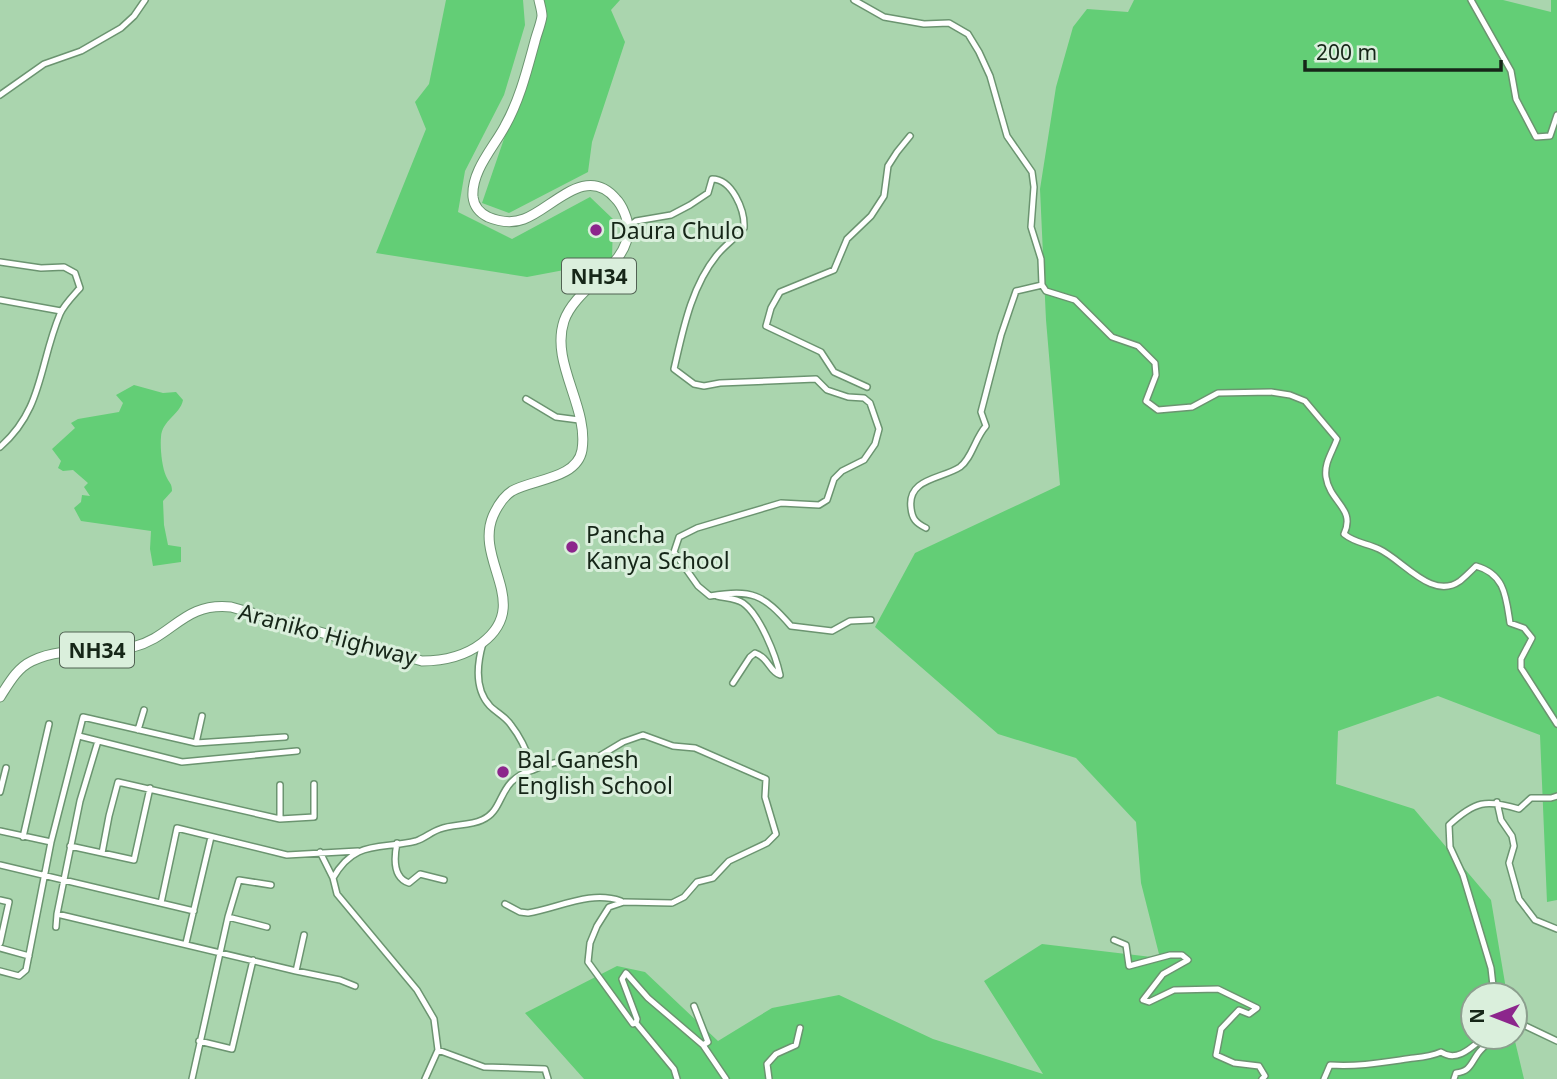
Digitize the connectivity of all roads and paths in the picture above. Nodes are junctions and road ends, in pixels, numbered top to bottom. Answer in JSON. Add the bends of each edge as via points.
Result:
{"nodes":[{"id":1,"x":145,"y":0,"type":"edge"},
{"id":2,"x":539,"y":0,"type":"edge"},
{"id":3,"x":854,"y":0,"type":"edge"},
{"id":4,"x":1471,"y":0,"type":"edge"},
{"id":5,"x":0,"y":94,"type":"edge"},
{"id":6,"x":1557,"y":115,"type":"edge"},
{"id":7,"x":910,"y":136,"type":"dead end"},
{"id":8,"x":628,"y":227,"type":"junction"},
{"id":9,"x":0,"y":261,"type":"edge"},
{"id":10,"x":1042,"y":285,"type":"junction"},
{"id":11,"x":0,"y":300,"type":"edge"},
{"id":12,"x":61,"y":311,"type":"junction"},
{"id":13,"x":867,"y":387,"type":"dead end"},
{"id":14,"x":526,"y":399,"type":"dead end"},
{"id":15,"x":579,"y":420,"type":"junction"},
{"id":16,"x":0,"y":447,"type":"edge"},
{"id":17,"x":926,"y":528,"type":"dead end"},
{"id":18,"x":710,"y":596,"type":"junction"},
{"id":19,"x":871,"y":620,"type":"dead end"},
{"id":20,"x":483,"y":643,"type":"junction"},
{"id":21,"x":733,"y":683,"type":"dead end"},
{"id":22,"x":0,"y":697,"type":"edge"},
{"id":23,"x":144,"y":710,"type":"dead end"},
{"id":24,"x":202,"y":716,"type":"dead end"},
{"id":25,"x":49,"y":724,"type":"dead end"},
{"id":26,"x":1557,"y":724,"type":"edge"},
{"id":27,"x":138,"y":730,"type":"junction"},
{"id":28,"x":79,"y":736,"type":"junction"},
{"id":29,"x":285,"y":737,"type":"dead end"},
{"id":30,"x":98,"y":741,"type":"junction"},
{"id":31,"x":196,"y":743,"type":"junction"},
{"id":32,"x":297,"y":751,"type":"dead end"},
{"id":33,"x":6,"y":768,"type":"dead end"},
{"id":34,"x":533,"y":770,"type":"junction"},
{"id":35,"x":314,"y":783,"type":"dead end"},
{"id":36,"x":280,"y":785,"type":"dead end"},
{"id":37,"x":150,"y":789,"type":"junction"},
{"id":38,"x":0,"y":792,"type":"edge"},
{"id":39,"x":1557,"y":796,"type":"edge"},
{"id":40,"x":1497,"y":802,"type":"junction"},
{"id":41,"x":280,"y":818,"type":"junction"},
{"id":42,"x":0,"y":831,"type":"edge"},
{"id":43,"x":23,"y":837,"type":"junction"},
{"id":44,"x":211,"y":837,"type":"junction"},
{"id":45,"x":51,"y":842,"type":"junction"},
{"id":46,"x":397,"y":843,"type":"junction"},
{"id":47,"x":70,"y":846,"type":"junction"},
{"id":48,"x":358,"y":851,"type":"junction"},
{"id":49,"x":320,"y":852,"type":"junction"},
{"id":50,"x":102,"y":853,"type":"junction"},
{"id":51,"x":0,"y":865,"type":"edge"},
{"id":52,"x":46,"y":876,"type":"junction"},
{"id":53,"x":333,"y":878,"type":"junction"},
{"id":54,"x":64,"y":880,"type":"junction"},
{"id":55,"x":443,"y":880,"type":"dead end"},
{"id":56,"x":271,"y":885,"type":"dead end"},
{"id":57,"x":0,"y":900,"type":"edge"},
{"id":58,"x":624,"y":902,"type":"junction"},
{"id":59,"x":161,"y":903,"type":"junction"},
{"id":60,"x":505,"y":904,"type":"dead end"},
{"id":61,"x":194,"y":911,"type":"junction"},
{"id":62,"x":57,"y":914,"type":"junction"},
{"id":63,"x":228,"y":917,"type":"junction"},
{"id":64,"x":57,"y":927,"type":"dead end"},
{"id":65,"x":267,"y":927,"type":"dead end"},
{"id":66,"x":1557,"y":929,"type":"edge"},
{"id":67,"x":304,"y":935,"type":"dead end"},
{"id":68,"x":1114,"y":940,"type":"dead end"},
{"id":69,"x":186,"y":943,"type":"junction"},
{"id":70,"x":0,"y":946,"type":"edge"},
{"id":71,"x":220,"y":951,"type":"junction"},
{"id":72,"x":29,"y":956,"type":"junction"},
{"id":73,"x":253,"y":960,"type":"junction"},
{"id":74,"x":0,"y":971,"type":"edge"},
{"id":75,"x":296,"y":971,"type":"junction"},
{"id":76,"x":1492,"y":981,"type":"edge"},
{"id":77,"x":355,"y":986,"type":"dead end"},
{"id":78,"x":694,"y":1006,"type":"dead end"},
{"id":79,"x":636,"y":1023,"type":"junction"},
{"id":80,"x":800,"y":1028,"type":"dead end"},
{"id":81,"x":1529,"y":1028,"type":"edge"},
{"id":82,"x":199,"y":1041,"type":"junction"},
{"id":83,"x":1557,"y":1041,"type":"edge"},
{"id":84,"x":702,"y":1045,"type":"junction"},
{"id":85,"x":438,"y":1050,"type":"junction"},
{"id":86,"x":1468,"y":1051,"type":"edge"},
{"id":87,"x":1481,"y":1051,"type":"edge"},
{"id":88,"x":192,"y":1079,"type":"edge"},
{"id":89,"x":425,"y":1079,"type":"edge"},
{"id":90,"x":548,"y":1079,"type":"edge"},
{"id":91,"x":677,"y":1079,"type":"edge"},
{"id":92,"x":726,"y":1079,"type":"edge"},
{"id":93,"x":769,"y":1079,"type":"edge"},
{"id":94,"x":1262,"y":1079,"type":"edge"},
{"id":95,"x":1324,"y":1079,"type":"edge"},
{"id":96,"x":1454,"y":1079,"type":"edge"}],
"edges":[{"from":1,"to":5,"type":"street","via":[[121,27],[80,51],[44,64]]},
{"from":2,"to":8,"type":"highway","number":"NH34","via":[[542,15],[525,78],[474,183],[476,206],[504,223],[523,220],[567,191],[593,186],[613,194]]},
{"from":3,"to":10,"type":"street","via":[[884,17],[949,23],[968,34],[990,76],[1007,136],[1032,172],[1031,228],[1041,259]]},
{"from":4,"to":6,"type":"street","via":[[1511,71],[1516,99],[1536,137],[1550,136]]},
{"from":7,"to":13,"type":"street","via":[[888,166],[884,196],[847,239],[834,270],[780,292],[766,326],[821,352],[834,372]]},
{"from":8,"to":15,"type":"highway","number":"NH34","via":[[618,259],[571,305],[563,324],[561,344]]},
{"from":8,"to":18,"type":"street","via":[[636,221],[671,215],[708,193],[712,179],[723,182],[740,207],[744,228],[716,256],[700,282],[674,369],[704,386],[816,379],[827,390],[864,398],[879,429],[876,444],[864,460],[842,471],[827,500],[818,505],[781,503],[678,537],[674,552]]},
{"from":9,"to":12,"type":"street","via":[[75,272],[80,288]]},
{"from":10,"to":17,"type":"street","via":[[1016,290],[981,412],[986,426],[974,441],[970,456],[960,467],[915,489],[909,499],[912,517]]},
{"from":10,"to":26,"type":"street","via":[[1075,300],[1112,337],[1139,346],[1155,363],[1156,376],[1146,401],[1158,410],[1192,407],[1218,393],[1271,392],[1305,401],[1337,439],[1326,475],[1330,494],[1346,512],[1349,524],[1344,534],[1380,549],[1441,587],[1459,582],[1476,566],[1490,570],[1504,589],[1510,623],[1524,628],[1532,638],[1521,668]]},
{"from":11,"to":12,"type":"street"},
{"from":12,"to":16,"type":"street","via":[[33,404],[20,428]]},
{"from":14,"to":15,"type":"street","via":[[556,417]]},
{"from":15,"to":20,"type":"highway","number":"NH34","via":[[582,448],[576,463],[512,491],[493,515],[490,544],[504,610],[496,630]]},
{"from":18,"to":19,"type":"street","via":[[732,592],[761,596],[791,626],[810,629],[832,631],[850,621]]},
{"from":18,"to":21,"type":"street","via":[[741,601],[748,607],[778,664],[779,675],[755,653]]},
{"from":20,"to":22,"type":"highway","name":"Araniko Highway","number":"NH34","via":[[458,656],[422,661],[214,605],[186,615],[132,647],[71,650],[30,662],[20,668]]},
{"from":20,"to":34,"type":"street","via":[[477,667],[482,693],[526,747]]},
{"from":23,"to":27,"type":"street"},
{"from":24,"to":31,"type":"street"},
{"from":25,"to":43,"type":"street"},
{"from":27,"to":28,"type":"street","via":[[83,717]]},
{"from":27,"to":31,"type":"street"},
{"from":28,"to":30,"type":"street"},
{"from":28,"to":45,"type":"street"},
{"from":29,"to":31,"type":"street"},
{"from":30,"to":32,"type":"street","via":[[182,762]]},
{"from":30,"to":47,"type":"street"},
{"from":33,"to":38,"type":"street"},
{"from":34,"to":46,"type":"street","via":[[515,776],[485,820]]},
{"from":34,"to":58,"type":"street","via":[[555,761],[588,764],[643,735],[695,748],[766,779],[765,797],[776,834],[767,843],[729,861],[713,878],[697,882],[672,903]]},
{"from":35,"to":41,"type":"street","via":[[314,817]]},
{"from":36,"to":41,"type":"street"},
{"from":37,"to":41,"type":"street"},
{"from":37,"to":50,"type":"street","via":[[134,860]]},
{"from":37,"to":50,"type":"street","via":[[118,782]]},
{"from":39,"to":40,"type":"street","via":[[1531,798],[1520,808]]},
{"from":40,"to":66,"type":"street","via":[[1501,820],[1512,836],[1509,863],[1519,900],[1535,920]]},
{"from":40,"to":76,"type":"street","via":[[1468,807],[1449,825],[1450,847],[1463,875]]},
{"from":42,"to":43,"type":"street"},
{"from":43,"to":45,"type":"street"},
{"from":44,"to":49,"type":"street","via":[[287,855]]},
{"from":44,"to":59,"type":"street","via":[[177,828]]},
{"from":44,"to":61,"type":"street"},
{"from":45,"to":52,"type":"street"},
{"from":46,"to":48,"type":"street"},
{"from":46,"to":55,"type":"street","via":[[396,867],[405,882],[420,874]]},
{"from":47,"to":50,"type":"street"},
{"from":47,"to":54,"type":"street"},
{"from":48,"to":49,"type":"street"},
{"from":48,"to":53,"type":"street"},
{"from":49,"to":53,"type":"street"},
{"from":51,"to":52,"type":"street"},
{"from":52,"to":54,"type":"street"},
{"from":52,"to":72,"type":"street"},
{"from":53,"to":85,"type":"street","via":[[337,894],[417,990],[434,1019]]},
{"from":54,"to":59,"type":"street"},
{"from":54,"to":62,"type":"street"},
{"from":56,"to":63,"type":"street","via":[[239,880]]},
{"from":57,"to":70,"type":"street","via":[[9,902]]},
{"from":58,"to":60,"type":"street","via":[[598,897],[528,914]]},
{"from":58,"to":79,"type":"street","via":[[604,912],[587,962],[625,1016]]},
{"from":59,"to":61,"type":"street"},
{"from":61,"to":69,"type":"street"},
{"from":62,"to":64,"type":"street"},
{"from":62,"to":69,"type":"street"},
{"from":63,"to":65,"type":"street"},
{"from":63,"to":71,"type":"street"},
{"from":67,"to":75,"type":"street"},
{"from":68,"to":94,"type":"street","via":[[1126,945],[1129,966],[1170,955],[1182,954],[1188,960],[1163,974],[1143,1000],[1149,1002],[1174,990],[1218,989],[1257,1008],[1249,1014],[1239,1010],[1221,1029],[1216,1055],[1259,1066],[1265,1076]]},
{"from":69,"to":71,"type":"street"},
{"from":70,"to":72,"type":"street"},
{"from":71,"to":73,"type":"street"},
{"from":71,"to":82,"type":"street"},
{"from":72,"to":74,"type":"street","via":[[23,975]]},
{"from":73,"to":75,"type":"street"},
{"from":73,"to":82,"type":"street","via":[[232,1049]]},
{"from":75,"to":77,"type":"street"},
{"from":78,"to":84,"type":"street","via":[[707,1035],[708,1042]]},
{"from":79,"to":84,"type":"street","via":[[622,979],[626,973]]},
{"from":79,"to":91,"type":"street"},
{"from":80,"to":93,"type":"street","via":[[796,1045],[767,1064]]},
{"from":81,"to":83,"type":"street"},
{"from":82,"to":88,"type":"street"},
{"from":84,"to":92,"type":"street"},
{"from":85,"to":89,"type":"street"},
{"from":85,"to":90,"type":"street","via":[[484,1067],[545,1069]]},
{"from":86,"to":95,"type":"street","via":[[1352,1067],[1330,1065]]},
{"from":87,"to":96,"type":"street","via":[[1473,1065],[1456,1073]]}]}
